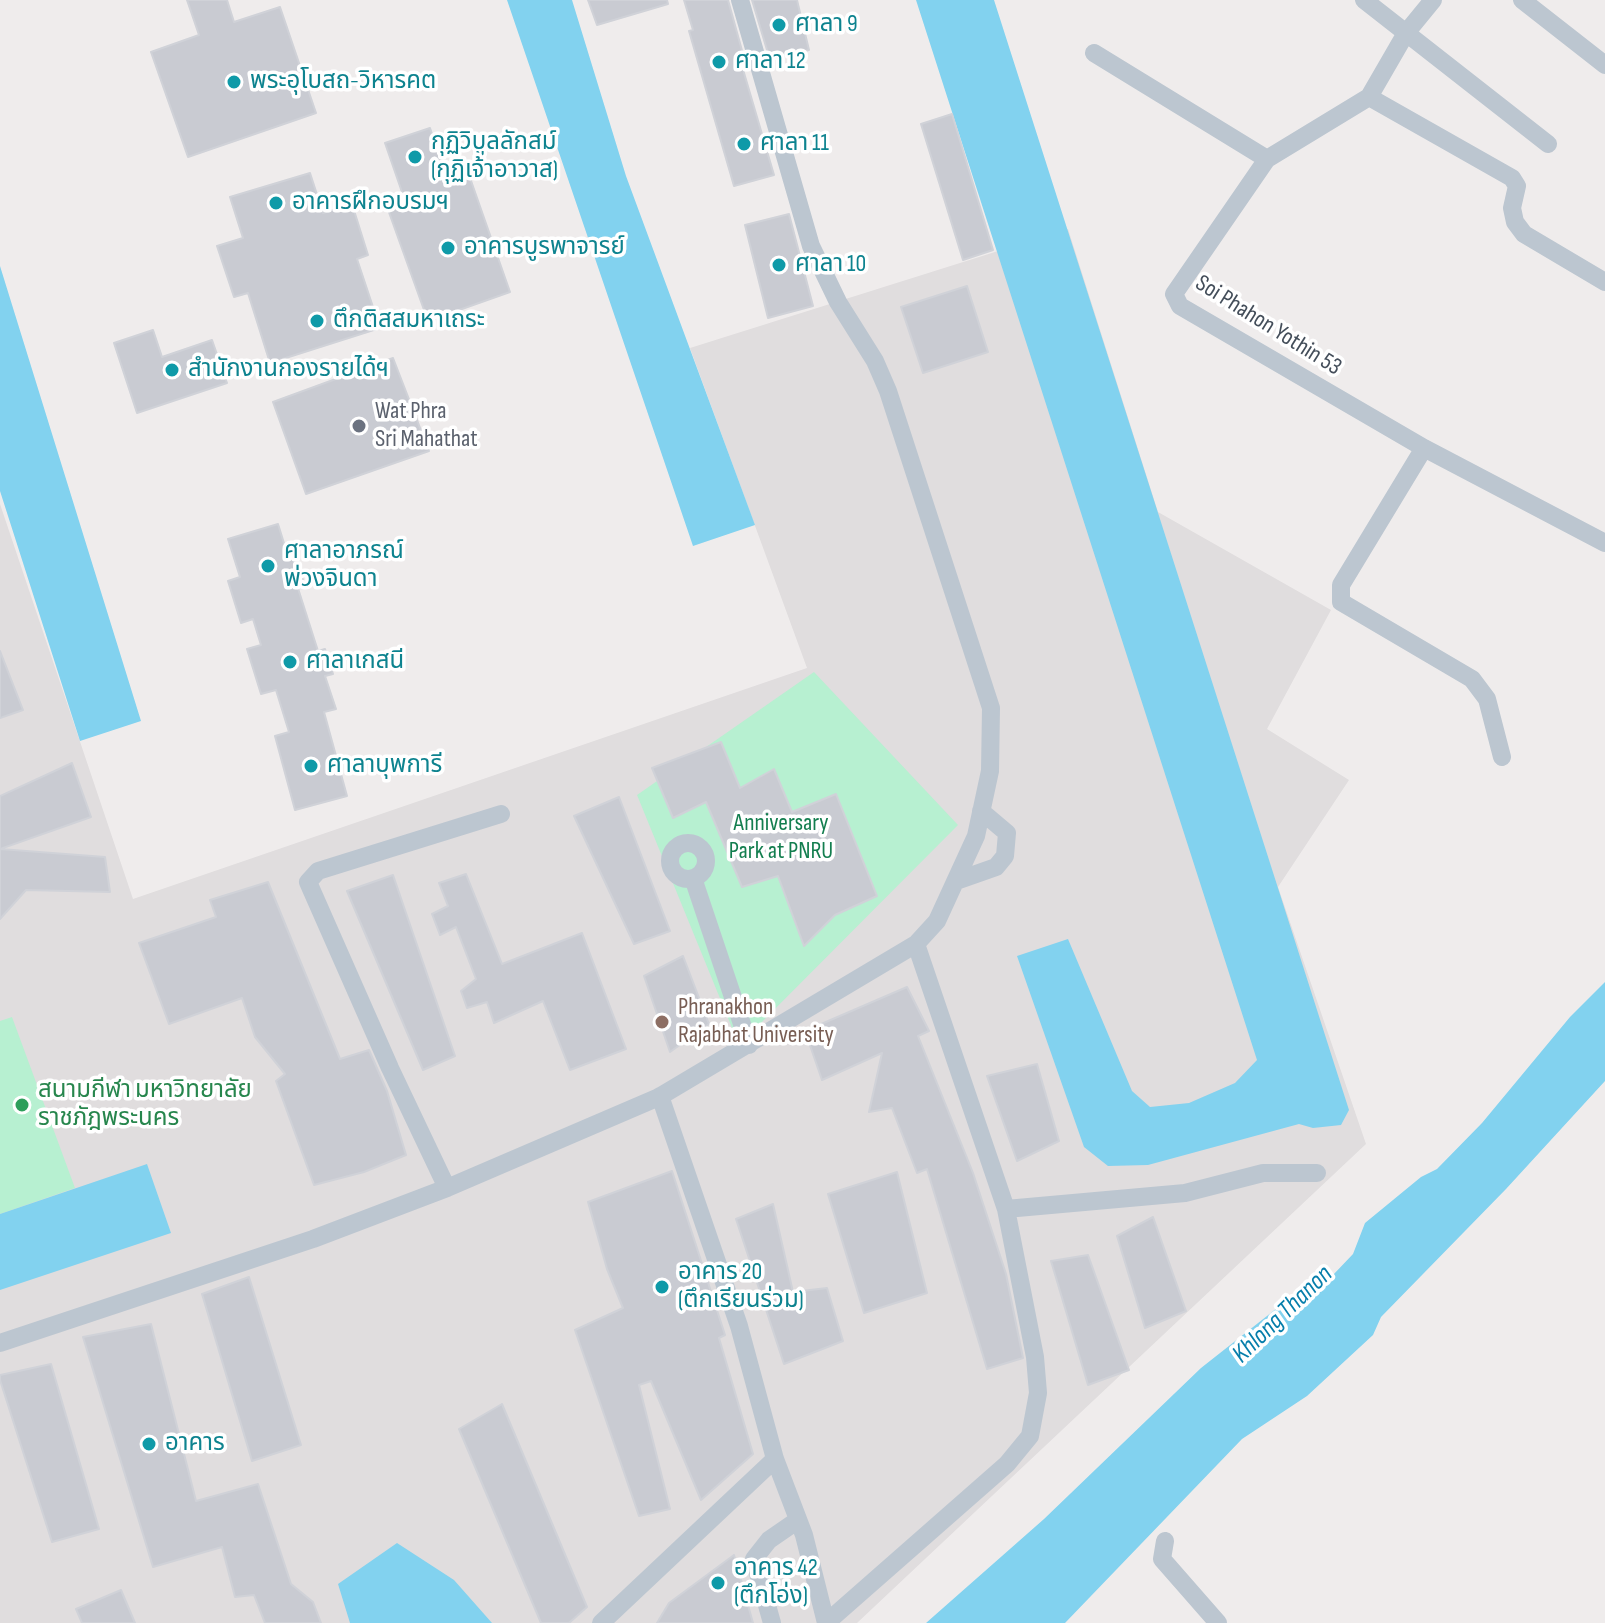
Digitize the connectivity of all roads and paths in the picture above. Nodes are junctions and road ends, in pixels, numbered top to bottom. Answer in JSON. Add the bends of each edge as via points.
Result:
{"nodes":[{"id":1,"x":740,"y":0,"type":"edge"},
{"id":2,"x":1364,"y":0,"type":"edge"},
{"id":3,"x":1433,"y":0,"type":"edge"},
{"id":4,"x":1522,"y":0,"type":"edge"},
{"id":5,"x":1406,"y":33,"type":"junction"},
{"id":6,"x":1094,"y":53,"type":"dead end"},
{"id":7,"x":1605,"y":65,"type":"edge"},
{"id":8,"x":1369,"y":97,"type":"junction"},
{"id":9,"x":1548,"y":144,"type":"dead end"},
{"id":10,"x":1267,"y":159,"type":"junction"},
{"id":11,"x":1605,"y":282,"type":"edge"},
{"id":12,"x":1424,"y":448,"type":"junction"},
{"id":13,"x":1605,"y":543,"type":"edge"},
{"id":14,"x":1502,"y":757,"type":"dead end"},
{"id":15,"x":981,"y":811,"type":"junction"},
{"id":16,"x":501,"y":814,"type":"dead end"},
{"id":17,"x":693,"y":878,"type":"dead end"},
{"id":18,"x":959,"y":880,"type":"junction"},
{"id":19,"x":916,"y":944,"type":"junction"},
{"id":20,"x":749,"y":1045,"type":"junction"},
{"id":21,"x":660,"y":1096,"type":"junction"},
{"id":22,"x":1317,"y":1173,"type":"dead end"},
{"id":23,"x":447,"y":1188,"type":"junction"},
{"id":24,"x":1006,"y":1209,"type":"junction"},
{"id":25,"x":0,"y":1343,"type":"edge"},
{"id":26,"x":775,"y":1459,"type":"junction"},
{"id":27,"x":798,"y":1520,"type":"junction"},
{"id":28,"x":1165,"y":1541,"type":"dead end"},
{"id":29,"x":601,"y":1623,"type":"edge"},
{"id":30,"x":772,"y":1623,"type":"edge"},
{"id":31,"x":1218,"y":1623,"type":"edge"}],
"edges":[{"from":1,"to":15,"type":"street","via":[[811,246],[888,391],[977,660],[991,708],[993,738]]},
{"from":2,"to":5,"type":"street"},
{"from":3,"to":5,"type":"street","name":"Soi Phahon Yothin 53"},
{"from":4,"to":7,"type":"street"},
{"from":5,"to":8,"type":"street","name":"Soi Phahon Yothin 53"},
{"from":5,"to":9,"type":"street"},
{"from":6,"to":10,"type":"street"},
{"from":8,"to":10,"type":"street","name":"Soi Phahon Yothin 53"},
{"from":8,"to":11,"type":"street","via":[[1512,178],[1517,186],[1515,222],[1524,234]]},
{"from":10,"to":12,"type":"street","name":"Soi Phahon Yothin 53","via":[[1181,279],[1174,294],[1180,306]]},
{"from":12,"to":13,"type":"street","name":"Soi Phahon Yothin 53"},
{"from":12,"to":14,"type":"street","via":[[1338,592],[1341,602],[1472,679],[1487,699]]},
{"from":15,"to":18,"type":"street"},
{"from":15,"to":18,"type":"street","via":[[1007,833],[1005,856],[996,867]]},
{"from":16,"to":23,"type":"street","via":[[318,871],[308,882]]},
{"from":17,"to":20,"type":"street"},
{"from":18,"to":19,"type":"street","via":[[937,921]]},
{"from":19,"to":20,"type":"street"},
{"from":19,"to":24,"type":"street"},
{"from":20,"to":21,"type":"street"},
{"from":21,"to":23,"type":"street"},
{"from":21,"to":26,"type":"street","via":[[729,1295]]},
{"from":22,"to":24,"type":"street","via":[[1263,1173],[1185,1193]]},
{"from":23,"to":25,"type":"street"},
{"from":24,"to":27,"type":"street","via":[[1035,1357],[1038,1393],[1030,1436],[1007,1464],[826,1623]]},
{"from":26,"to":27,"type":"street"},
{"from":26,"to":29,"type":"street"},
{"from":27,"to":30,"type":"street","via":[[769,1540],[754,1559]]},
{"from":28,"to":31,"type":"street","via":[[1162,1559]]}]}
